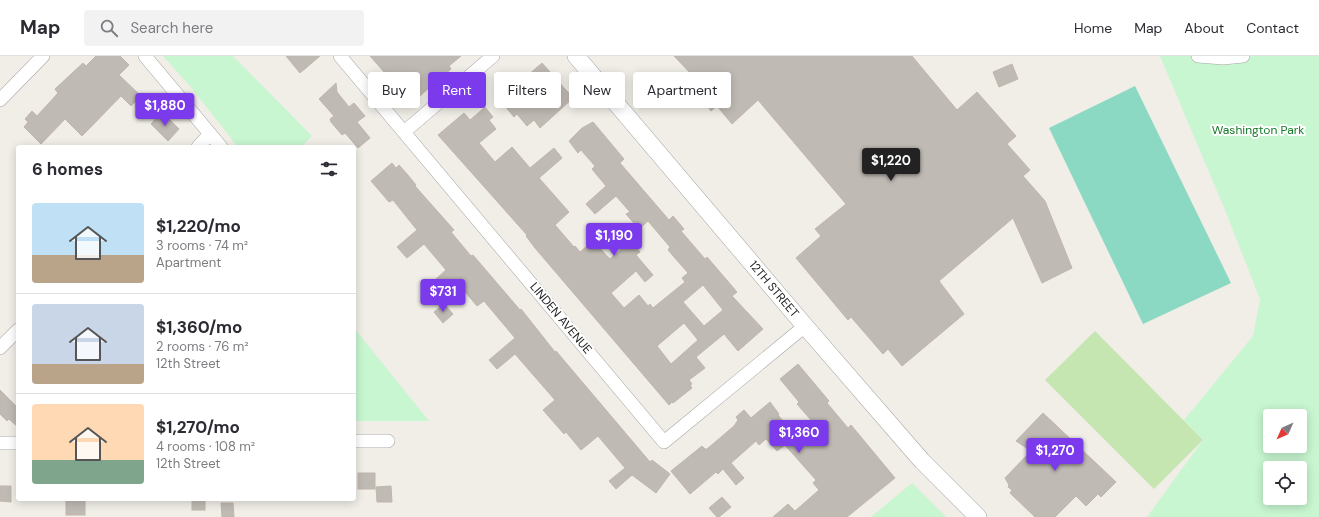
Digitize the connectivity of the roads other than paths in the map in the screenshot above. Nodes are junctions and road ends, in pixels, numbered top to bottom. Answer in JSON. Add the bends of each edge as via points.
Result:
{"nodes":[{"id":1,"x":43,"y":56,"type":"edge"},
{"id":2,"x":145,"y":56,"type":"edge"},
{"id":3,"x":340,"y":56,"type":"edge"},
{"id":4,"x":493,"y":56,"type":"edge"},
{"id":5,"x":576,"y":56,"type":"edge"},
{"id":6,"x":1198,"y":56,"type":"edge"},
{"id":7,"x":1243,"y":56,"type":"edge"},
{"id":8,"x":0,"y":100,"type":"edge"},
{"id":9,"x":404,"y":132,"type":"junction"},
{"id":10,"x":210,"y":134,"type":"junction"},
{"id":11,"x":200,"y":145,"type":"edge"},
{"id":12,"x":219,"y":145,"type":"edge"},
{"id":13,"x":805,"y":326,"type":"junction"},
{"id":14,"x":16,"y":332,"type":"edge"},
{"id":15,"x":0,"y":348,"type":"edge"},
{"id":16,"x":356,"y":441,"type":"edge"},
{"id":17,"x":388,"y":441,"type":"dead end"},
{"id":18,"x":0,"y":443,"type":"edge"},
{"id":19,"x":16,"y":443,"type":"edge"},
{"id":20,"x":978,"y":517,"type":"edge"}],
"edges":[{"from":1,"to":8,"type":"street"},
{"from":2,"to":10,"type":"street"},
{"from":3,"to":9,"type":"street","name":"LINDEN AVENUE"},
{"from":4,"to":9,"type":"street"},
{"from":5,"to":13,"type":"street","name":"12TH STREET"},
{"from":6,"to":7,"type":"street"},
{"from":9,"to":13,"type":"street","name":"LINDEN AVENUE","via":[[664,442]]},
{"from":10,"to":11,"type":"street"},
{"from":10,"to":12,"type":"street"},
{"from":13,"to":20,"type":"street","name":"12TH STREET","via":[[922,461]]},
{"from":14,"to":15,"type":"street"},
{"from":16,"to":17,"type":"street"},
{"from":18,"to":19,"type":"street"}]}
